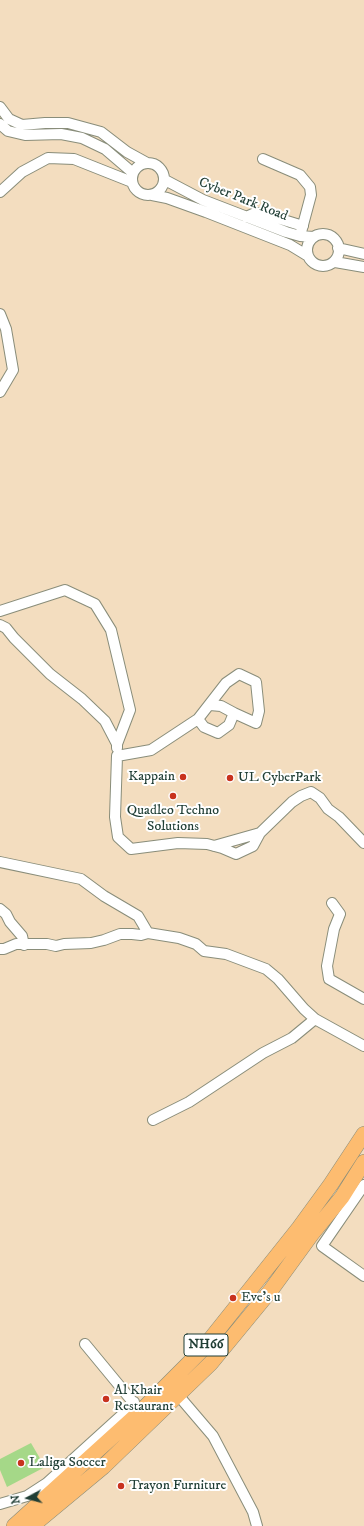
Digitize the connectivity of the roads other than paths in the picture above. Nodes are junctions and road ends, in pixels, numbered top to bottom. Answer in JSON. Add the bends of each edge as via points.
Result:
{"nodes":[{"id":1,"x":0,"y":107,"type":"edge"},
{"id":2,"x":0,"y":124,"type":"edge"},
{"id":3,"x":263,"y":159,"type":"dead end"},
{"id":4,"x":147,"y":163,"type":"junction"},
{"id":5,"x":133,"y":178,"type":"junction"},
{"id":6,"x":165,"y":180,"type":"junction"},
{"id":7,"x":0,"y":192,"type":"edge"},
{"id":8,"x":152,"y":195,"type":"junction"},
{"id":9,"x":301,"y":231,"type":"junction"},
{"id":10,"x":314,"y":237,"type":"junction"},
{"id":11,"x":338,"y":248,"type":"junction"},
{"id":12,"x":364,"y":254,"type":"edge"},
{"id":13,"x":308,"y":256,"type":"junction"},
{"id":14,"x":335,"y":262,"type":"junction"},
{"id":15,"x":364,"y":267,"type":"edge"},
{"id":16,"x":0,"y":314,"type":"edge"},
{"id":17,"x":0,"y":392,"type":"edge"},
{"id":18,"x":0,"y":610,"type":"edge"},
{"id":19,"x":0,"y":624,"type":"edge"},
{"id":20,"x":210,"y":705,"type":"junction"},
{"id":21,"x":234,"y":713,"type":"junction"},
{"id":22,"x":198,"y":719,"type":"junction"},
{"id":23,"x":117,"y":744,"type":"junction"},
{"id":24,"x":117,"y":756,"type":"junction"},
{"id":25,"x":260,"y":833,"type":"junction"},
{"id":26,"x":364,"y":843,"type":"edge"},
{"id":27,"x":213,"y":846,"type":"junction"},
{"id":28,"x":0,"y":862,"type":"edge"},
{"id":29,"x":332,"y":903,"type":"dead end"},
{"id":30,"x":0,"y":909,"type":"edge"},
{"id":31,"x":148,"y":933,"type":"junction"},
{"id":32,"x":24,"y":945,"type":"junction"},
{"id":33,"x":0,"y":948,"type":"edge"},
{"id":34,"x":364,"y":999,"type":"edge"},
{"id":35,"x":315,"y":1018,"type":"junction"},
{"id":36,"x":364,"y":1046,"type":"edge"},
{"id":37,"x":153,"y":1120,"type":"dead end"},
{"id":38,"x":364,"y":1134,"type":"edge"},
{"id":39,"x":364,"y":1162,"type":"edge"},
{"id":40,"x":364,"y":1185,"type":"edge"},
{"id":41,"x":364,"y":1276,"type":"edge"},
{"id":42,"x":86,"y":1344,"type":"dead end"},
{"id":43,"x":178,"y":1395,"type":"junction"},
{"id":44,"x":137,"y":1407,"type":"junction"},
{"id":45,"x":0,"y":1504,"type":"edge"},
{"id":46,"x":14,"y":1526,"type":"edge"},
{"id":47,"x":32,"y":1526,"type":"edge"},
{"id":48,"x":257,"y":1526,"type":"edge"}],
"edges":[{"from":1,"to":4,"type":"street","via":[[9,119],[22,125],[68,124],[101,132],[127,152]]},
{"from":2,"to":5,"type":"street","via":[[8,131],[25,135],[61,134],[82,138],[105,149]]},
{"from":3,"to":9,"type":"street","via":[[300,175],[310,187],[311,195]]},
{"from":4,"to":5,"type":"street","via":[[137,167]]},
{"from":4,"to":6,"type":"street","via":[[158,166]]},
{"from":5,"to":7,"type":"street","via":[[74,159],[48,158],[22,172]]},
{"from":5,"to":8,"type":"street","via":[[134,187],[142,194]]},
{"from":6,"to":8,"type":"street","via":[[161,190]]},
{"from":6,"to":9,"type":"street","name":"Cyber Park Road","via":[[203,200],[246,217],[286,232]]},
{"from":8,"to":13,"type":"street","via":[[206,212],[290,245]]},
{"from":9,"to":10,"type":"street","name":"Cyber Park Road"},
{"from":10,"to":11,"type":"street","via":[[329,236]]},
{"from":10,"to":13,"type":"street","via":[[307,246]]},
{"from":11,"to":12,"type":"street"},
{"from":11,"to":14,"type":"street"},
{"from":13,"to":14,"type":"street","via":[[319,266]]},
{"from":14,"to":15,"type":"street"},
{"from":16,"to":17,"type":"street","via":[[6,329],[13,370]]},
{"from":18,"to":23,"type":"street","via":[[65,590],[95,604],[111,630],[130,710]]},
{"from":19,"to":23,"type":"street","via":[[50,674],[105,721]]},
{"from":20,"to":21,"type":"street","via":[[221,706]]},
{"from":20,"to":21,"type":"street","via":[[226,683],[239,674],[256,682],[259,711],[256,723]]},
{"from":20,"to":22,"type":"street"},
{"from":21,"to":22,"type":"street","via":[[229,725],[218,733],[204,727]]},
{"from":22,"to":24,"type":"street","via":[[151,750]]},
{"from":23,"to":24,"type":"street"},
{"from":24,"to":27,"type":"street","via":[[115,818],[118,837],[131,849],[178,843]]},
{"from":25,"to":26,"type":"street","via":[[292,802],[311,792]]},
{"from":25,"to":27,"type":"street"},
{"from":25,"to":27,"type":"street","via":[[252,846],[236,854]]},
{"from":28,"to":31,"type":"street","via":[[81,879],[138,916]]},
{"from":29,"to":34,"type":"street","via":[[340,914],[334,929],[327,966],[329,979]]},
{"from":30,"to":32,"type":"street","via":[[22,936]]},
{"from":31,"to":32,"type":"street","via":[[120,934],[91,943]]},
{"from":31,"to":35,"type":"street","via":[[179,938],[196,944],[204,951],[226,954],[266,969]]},
{"from":32,"to":33,"type":"street"},
{"from":35,"to":36,"type":"street"},
{"from":35,"to":37,"type":"street","via":[[292,1038],[263,1053],[189,1102]]},
{"from":38,"to":44,"type":"highway","number":"NH66","via":[[289,1240],[201,1351]]},
{"from":39,"to":43,"type":"highway","number":"NH66","via":[[342,1197],[271,1290],[211,1363]]},
{"from":40,"to":41,"type":"street","via":[[322,1246]]},
{"from":42,"to":44,"type":"street"},
{"from":43,"to":47,"type":"highway","number":"NH66","via":[[103,1467]]},
{"from":43,"to":48,"type":"street","via":[[213,1436],[253,1512]]},
{"from":44,"to":45,"type":"street","via":[[122,1416],[47,1483],[27,1496]]},
{"from":44,"to":46,"type":"highway","number":"NH66"}]}
